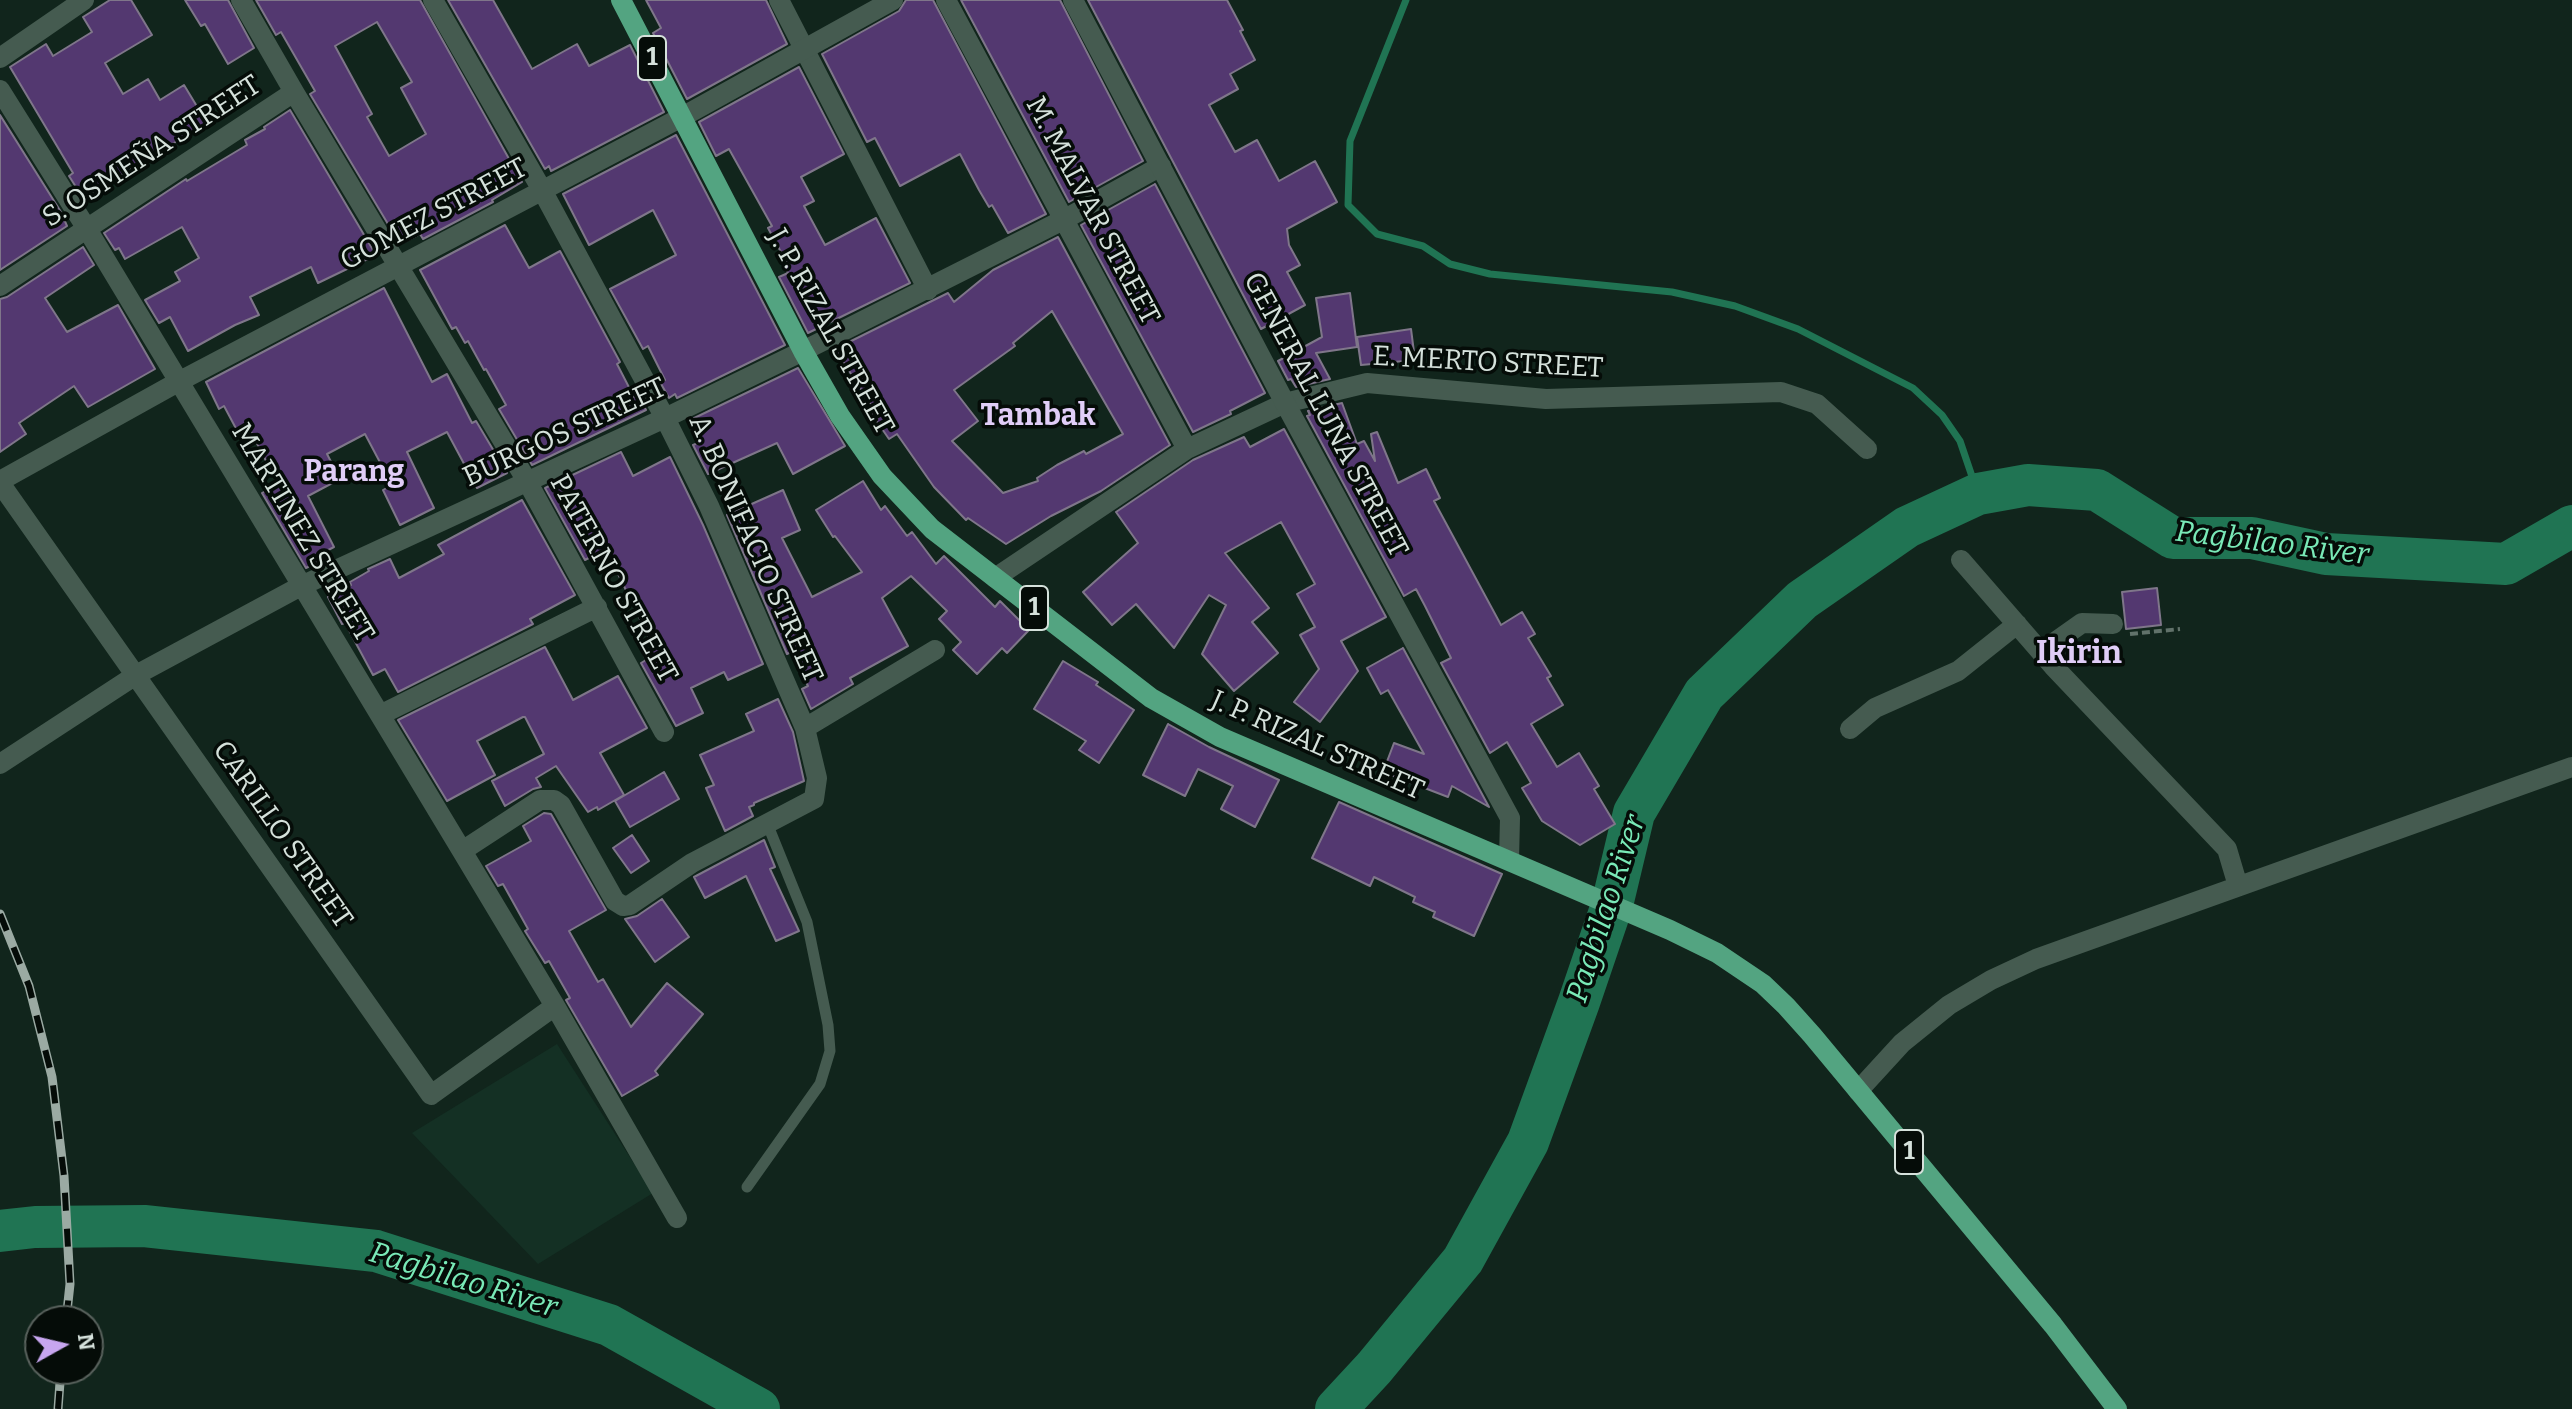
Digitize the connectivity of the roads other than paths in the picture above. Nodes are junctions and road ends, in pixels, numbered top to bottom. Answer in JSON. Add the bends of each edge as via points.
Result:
{"nodes":[{"id":1,"x":84,"y":0,"type":"edge"},
{"id":2,"x":241,"y":0,"type":"edge"},
{"id":3,"x":433,"y":0,"type":"edge"},
{"id":4,"x":621,"y":0,"type":"edge"},
{"id":5,"x":779,"y":0,"type":"edge"},
{"id":6,"x":893,"y":0,"type":"edge"},
{"id":7,"x":946,"y":0,"type":"edge"},
{"id":8,"x":1073,"y":0,"type":"edge"},
{"id":9,"x":804,"y":49,"type":"junction"},
{"id":10,"x":0,"y":58,"type":"edge"},
{"id":11,"x":0,"y":90,"type":"edge"},
{"id":12,"x":294,"y":92,"type":"junction"},
{"id":13,"x":682,"y":117,"type":"junction"},
{"id":14,"x":1161,"y":166,"type":"junction"},
{"id":15,"x":542,"y":190,"type":"junction"},
{"id":16,"x":1065,"y":219,"type":"junction"},
{"id":17,"x":87,"y":229,"type":"junction"},
{"id":18,"x":399,"y":265,"type":"junction"},
{"id":19,"x":0,"y":286,"type":"edge"},
{"id":20,"x":928,"y":290,"type":"junction"},
{"id":21,"x":803,"y":351,"type":"junction"},
{"id":22,"x":178,"y":382,"type":"junction"},
{"id":23,"x":1285,"y":403,"type":"junction"},
{"id":24,"x":665,"y":418,"type":"junction"},
{"id":25,"x":1187,"y":449,"type":"junction"},
{"id":26,"x":1867,"y":449,"type":"dead end"},
{"id":27,"x":527,"y":481,"type":"junction"},
{"id":28,"x":0,"y":482,"type":"edge"},
{"id":29,"x":1961,"y":560,"type":"dead end"},
{"id":30,"x":995,"y":578,"type":"junction"},
{"id":31,"x":301,"y":586,"type":"junction"},
{"id":32,"x":597,"y":607,"type":"junction"},
{"id":33,"x":2017,"y":624,"type":"junction"},
{"id":34,"x":2113,"y":624,"type":"road end"},
{"id":35,"x":935,"y":650,"type":"dead end"},
{"id":36,"x":2041,"y":652,"type":"junction"},
{"id":37,"x":136,"y":675,"type":"junction"},
{"id":38,"x":380,"y":715,"type":"junction"},
{"id":39,"x":805,"y":728,"type":"junction"},
{"id":40,"x":1850,"y":729,"type":"dead end"},
{"id":41,"x":664,"y":732,"type":"dead end"},
{"id":42,"x":0,"y":764,"type":"edge"},
{"id":43,"x":2572,"y":767,"type":"edge"},
{"id":44,"x":767,"y":823,"type":"junction"},
{"id":45,"x":462,"y":851,"type":"junction"},
{"id":46,"x":1509,"y":860,"type":"junction"},
{"id":47,"x":2238,"y":886,"type":"junction"},
{"id":48,"x":555,"y":1006,"type":"junction"},
{"id":49,"x":1858,"y":1091,"type":"junction"},
{"id":50,"x":747,"y":1187,"type":"dead end"},
{"id":51,"x":677,"y":1218,"type":"dead end"},
{"id":52,"x":2117,"y":1409,"type":"edge"}],
"edges":[{"from":1,"to":10,"type":"street"},
{"from":2,"to":12,"type":"street","name":"PATERNO STREET"},
{"from":3,"to":15,"type":"street","name":"A. BONIFACIO STREET"},
{"from":4,"to":13,"type":"main road","name":"J. P. RIZAL STREET","number":"1"},
{"from":5,"to":9,"type":"street"},
{"from":6,"to":9,"type":"street","name":"GOMEZ STREET"},
{"from":7,"to":16,"type":"street","name":"M. MALVAR STREET"},
{"from":8,"to":14,"type":"street","name":"GENERAL LUNA STREET"},
{"from":9,"to":13,"type":"street","name":"GOMEZ STREET"},
{"from":9,"to":20,"type":"street"},
{"from":11,"to":17,"type":"street","name":"MARTINEZ STREET"},
{"from":12,"to":17,"type":"street","name":"S. OSMEÑA STREET"},
{"from":12,"to":18,"type":"street","name":"PATERNO STREET"},
{"from":13,"to":15,"type":"street","name":"GOMEZ STREET"},
{"from":13,"to":21,"type":"main road","name":"J. P. RIZAL STREET","number":"1"},
{"from":14,"to":16,"type":"street","name":"BURGOS STREET"},
{"from":14,"to":23,"type":"street","name":"GENERAL LUNA STREET"},
{"from":15,"to":18,"type":"street","name":"GOMEZ STREET"},
{"from":15,"to":24,"type":"street","name":"A. BONIFACIO STREET"},
{"from":16,"to":20,"type":"street","name":"BURGOS STREET"},
{"from":16,"to":25,"type":"street","name":"M. MALVAR STREET"},
{"from":17,"to":19,"type":"street","name":"S. OSMEÑA STREET"},
{"from":17,"to":22,"type":"street","name":"MARTINEZ STREET"},
{"from":18,"to":22,"type":"street","name":"GOMEZ STREET"},
{"from":18,"to":27,"type":"street","name":"PATERNO STREET"},
{"from":20,"to":21,"type":"street","name":"BURGOS STREET"},
{"from":21,"to":24,"type":"street","name":"BURGOS STREET"},
{"from":21,"to":30,"type":"main road","name":"J. P. RIZAL STREET","number":"1","via":[[882,476],[932,529]]},
{"from":22,"to":28,"type":"street","name":"GOMEZ STREET"},
{"from":22,"to":31,"type":"street","name":"MARTINEZ STREET"},
{"from":23,"to":25,"type":"street","name":"E. MERTO STREET"},
{"from":23,"to":26,"type":"street","name":"E. MERTO STREET","via":[[1367,383],[1546,399],[1781,392],[1817,404]]},
{"from":23,"to":46,"type":"street","name":"GENERAL LUNA STREET","via":[[1510,818]]},
{"from":24,"to":27,"type":"street","name":"BURGOS STREET"},
{"from":24,"to":39,"type":"street","name":"A. BONIFACIO STREET"},
{"from":25,"to":30,"type":"street","name":"E. MERTO STREET"},
{"from":27,"to":31,"type":"street","name":"BURGOS STREET"},
{"from":27,"to":32,"type":"street","name":"PATERNO STREET"},
{"from":28,"to":37,"type":"street","name":"CARILLO STREET"},
{"from":29,"to":33,"type":"street"},
{"from":30,"to":46,"type":"main road","name":"J. P. RIZAL STREET","number":"1","via":[[1151,698],[1220,737]]},
{"from":31,"to":37,"type":"street","name":"BURGOS STREET"},
{"from":31,"to":38,"type":"street","name":"MARTINEZ STREET"},
{"from":32,"to":38,"type":"street"},
{"from":32,"to":41,"type":"street","name":"PATERNO STREET"},
{"from":33,"to":36,"type":"street"},
{"from":33,"to":40,"type":"street","via":[[1958,671],[1875,708]]},
{"from":34,"to":36,"type":"street","via":[[2082,623]]},
{"from":35,"to":39,"type":"street"},
{"from":36,"to":47,"type":"street","via":[[2227,849]]},
{"from":37,"to":42,"type":"street","name":"BURGOS STREET"},
{"from":37,"to":48,"type":"street","name":"CARILLO STREET","via":[[431,1095]]},
{"from":38,"to":45,"type":"street","name":"MARTINEZ STREET"},
{"from":39,"to":44,"type":"street","name":"A. BONIFACIO STREET","via":[[817,778],[814,799]]},
{"from":43,"to":47,"type":"street"},
{"from":44,"to":45,"type":"street","name":"A. BONIFACIO STREET","via":[[623,906],[554,800],[540,800]]},
{"from":44,"to":50,"type":"lane","via":[[807,922],[830,1051],[820,1084]]},
{"from":45,"to":48,"type":"street","name":"MARTINEZ STREET"},
{"from":46,"to":49,"type":"main road","name":"J. P. RIZAL STREET","number":"1","via":[[1717,953],[1786,1006]]},
{"from":47,"to":49,"type":"street","via":[[1991,980],[1902,1043]]},
{"from":48,"to":51,"type":"street","name":"MARTINEZ STREET"},
{"from":49,"to":52,"type":"main road","number":"1"}]}
